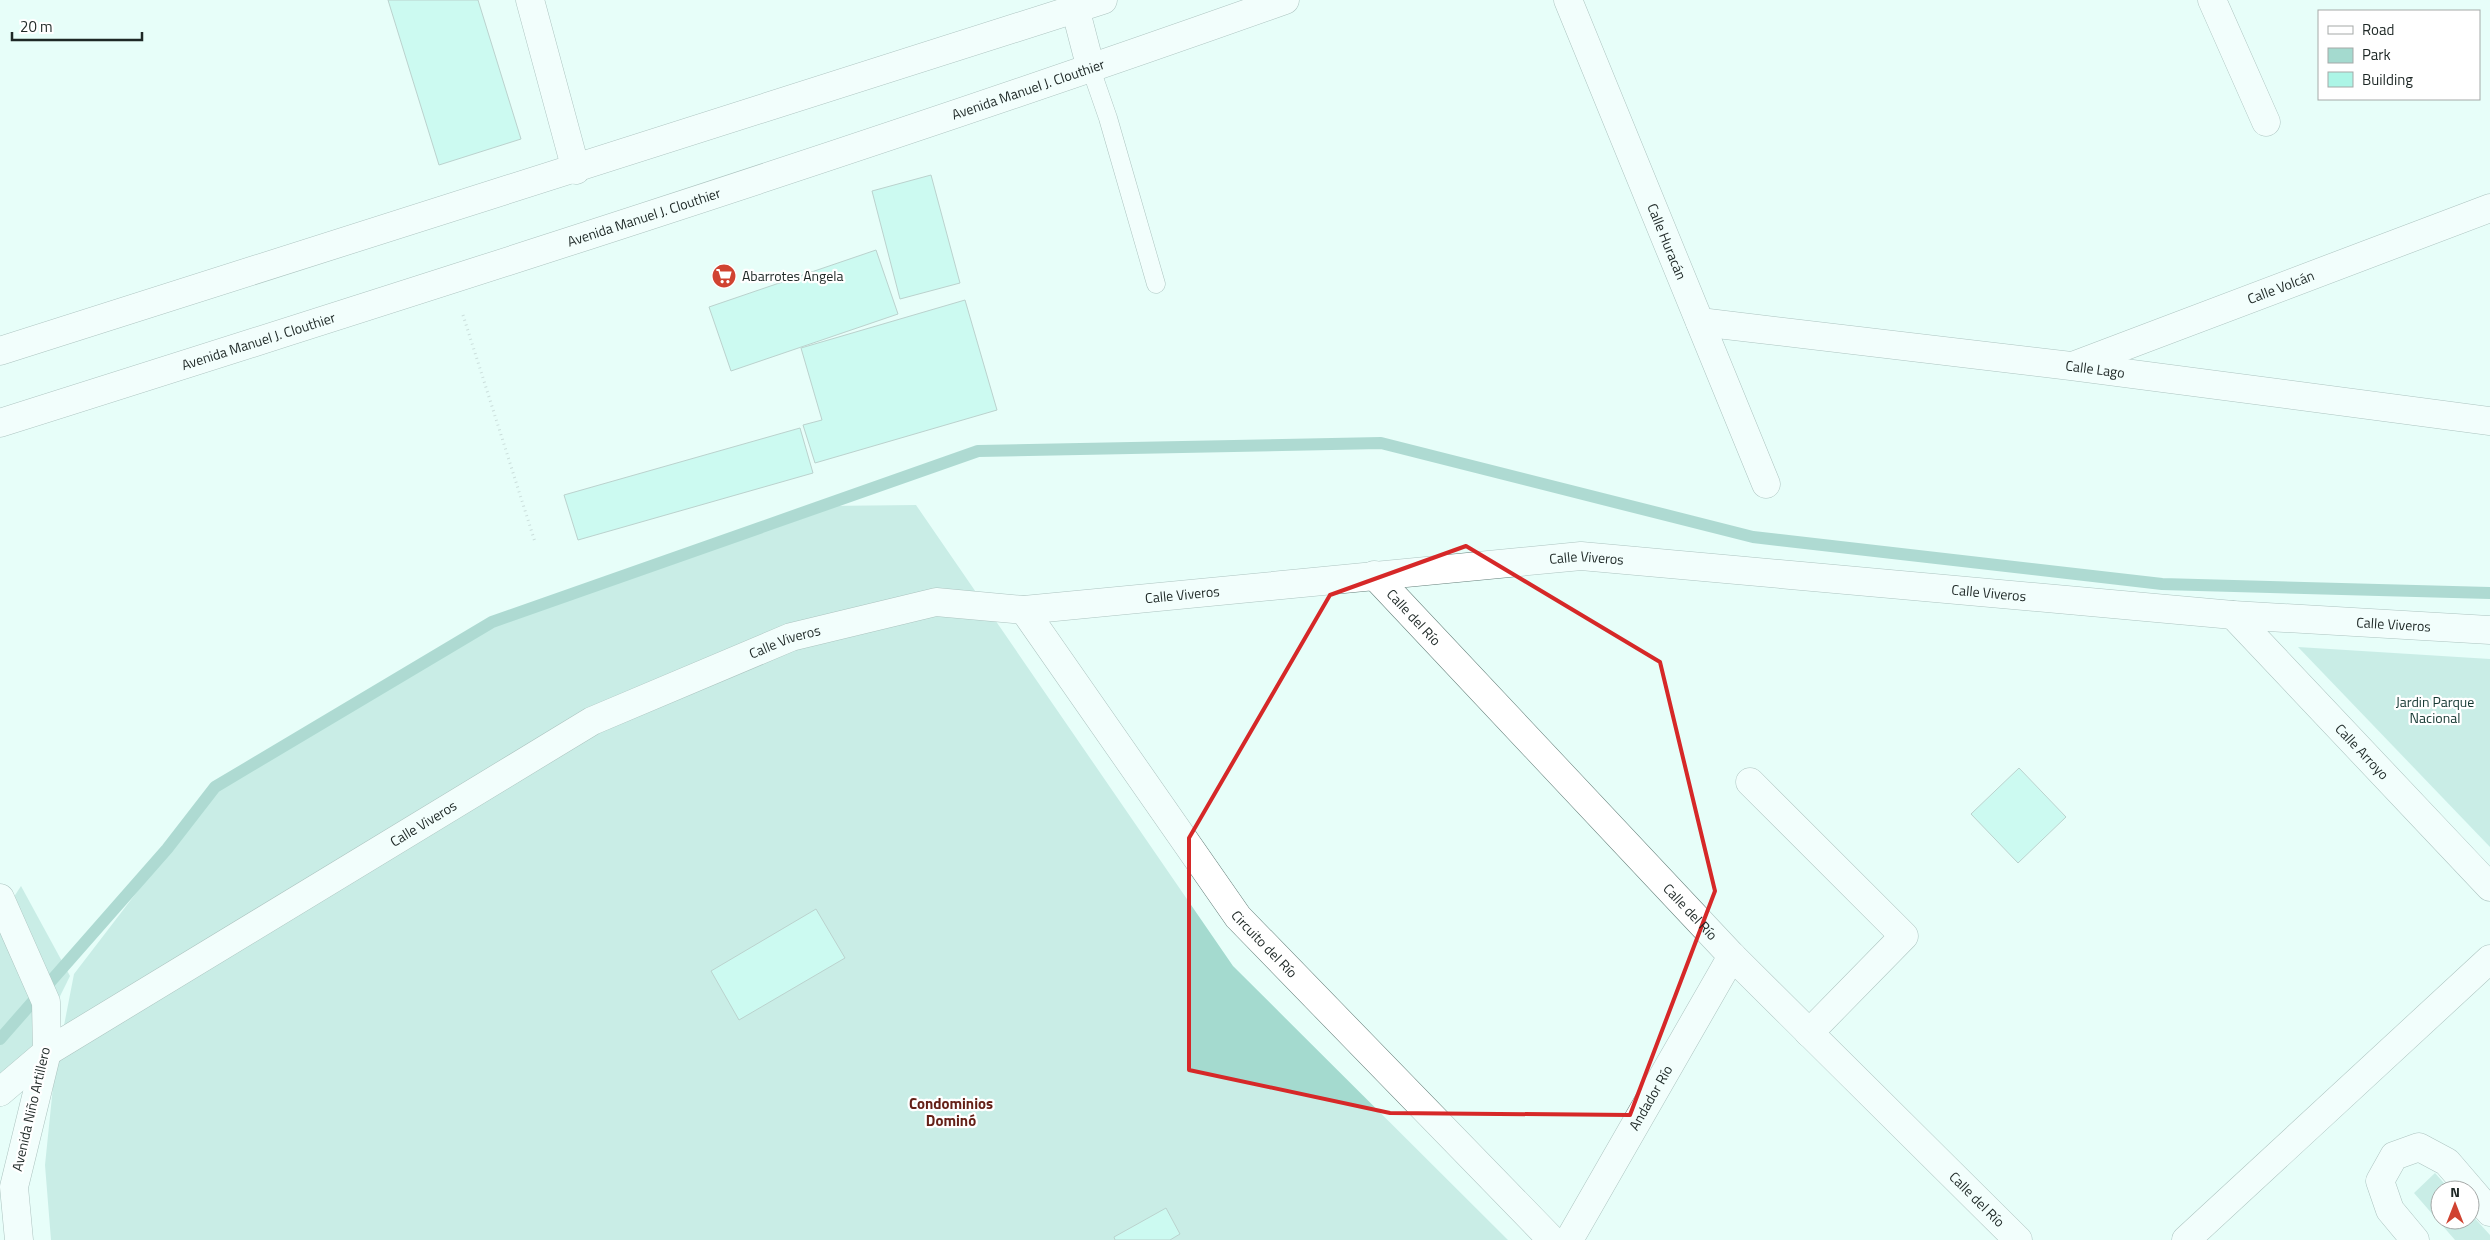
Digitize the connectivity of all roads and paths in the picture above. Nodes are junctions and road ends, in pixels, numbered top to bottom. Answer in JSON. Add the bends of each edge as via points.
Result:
{"nodes":[{"id":1,"x":530,"y":0,"type":"edge"},
{"id":2,"x":1103,"y":0,"type":"edge"},
{"id":3,"x":1286,"y":0,"type":"edge"},
{"id":4,"x":1568,"y":0,"type":"edge"},
{"id":5,"x":2212,"y":0,"type":"edge"},
{"id":6,"x":1074,"y":5,"type":"edge"},
{"id":7,"x":1091,"y":69,"type":"junction"},
{"id":8,"x":2266,"y":122,"type":"dead end"},
{"id":9,"x":576,"y":170,"type":"junction"},
{"id":10,"x":2490,"y":208,"type":"edge"},
{"id":11,"x":452,"y":281,"type":"junction"},
{"id":12,"x":1156,"y":284,"type":"dead end"},
{"id":13,"x":1700,"y":322,"type":"junction"},
{"id":14,"x":0,"y":351,"type":"edge"},
{"id":15,"x":2071,"y":366,"type":"junction"},
{"id":16,"x":2490,"y":421,"type":"edge"},
{"id":17,"x":0,"y":423,"type":"edge"},
{"id":18,"x":1766,"y":484,"type":"dead end"},
{"id":19,"x":535,"y":542,"type":"dead end"},
{"id":20,"x":1374,"y":575,"type":"junction"},
{"id":21,"x":1024,"y":610,"type":"junction"},
{"id":22,"x":2233,"y":615,"type":"junction"},
{"id":23,"x":2490,"y":630,"type":"edge"},
{"id":24,"x":1750,"y":782,"type":"dead end"},
{"id":25,"x":2490,"y":887,"type":"edge"},
{"id":26,"x":0,"y":898,"type":"edge"},
{"id":27,"x":1732,"y":956,"type":"junction"},
{"id":28,"x":2490,"y":959,"type":"edge"},
{"id":29,"x":1809,"y":1033,"type":"junction"},
{"id":30,"x":47,"y":1052,"type":"junction"},
{"id":31,"x":0,"y":1092,"type":"edge"},
{"id":32,"x":2490,"y":1212,"type":"edge"},
{"id":33,"x":19,"y":1240,"type":"edge"},
{"id":34,"x":1552,"y":1240,"type":"edge"},
{"id":35,"x":1569,"y":1240,"type":"edge"},
{"id":36,"x":2018,"y":1240,"type":"edge"},
{"id":37,"x":2186,"y":1240,"type":"edge"},
{"id":38,"x":2415,"y":1240,"type":"edge"}],
"edges":[{"from":1,"to":9,"type":"street"},
{"from":2,"to":6,"type":"street"},
{"from":3,"to":7,"type":"street","name":"Avenida Manuel J. Clouthier"},
{"from":4,"to":13,"type":"street","name":"Calle Huracán"},
{"from":5,"to":8,"type":"street"},
{"from":6,"to":7,"type":"street"},
{"from":6,"to":9,"type":"street"},
{"from":7,"to":11,"type":"street","name":"Avenida Manuel J. Clouthier"},
{"from":7,"to":12,"type":"lane"},
{"from":9,"to":14,"type":"street"},
{"from":10,"to":15,"type":"street","name":"Calle Volcán"},
{"from":11,"to":17,"type":"street","name":"Avenida Manuel J. Clouthier"},
{"from":11,"to":19,"type":"path"},
{"from":13,"to":15,"type":"street","name":"Calle Lago"},
{"from":13,"to":18,"type":"street","name":"Calle Huracán"},
{"from":15,"to":16,"type":"street","name":"Calle Lago"},
{"from":20,"to":21,"type":"street","name":"Calle Viveros"},
{"from":20,"to":22,"type":"street","name":"Calle Viveros","via":[[1581,556]]},
{"from":20,"to":27,"type":"street","name":"Calle del Río"},
{"from":21,"to":30,"type":"street","name":"Calle Viveros","via":[[936,602],[791,637],[592,721]]},
{"from":21,"to":34,"type":"street","name":"Circuito del Río","via":[[1238,917]]},
{"from":22,"to":23,"type":"street","name":"Calle Viveros"},
{"from":22,"to":25,"type":"street","name":"Calle Arroyo"},
{"from":24,"to":29,"type":"street","via":[[1904,936]]},
{"from":26,"to":30,"type":"street","name":"Avenida Niño Artillero","via":[[46,1002]]},
{"from":27,"to":29,"type":"street","name":"Calle del Río"},
{"from":27,"to":35,"type":"street","name":"Andador Río"},
{"from":28,"to":37,"type":"street"},
{"from":29,"to":36,"type":"street","name":"Calle del Río"},
{"from":30,"to":31,"type":"street","name":"Calle Viveros"},
{"from":30,"to":33,"type":"street","name":"Avenida Niño Artillero","via":[[14,1187]]},
{"from":32,"to":38,"type":"street","via":[[2447,1162],[2419,1147],[2394,1156],[2380,1181],[2390,1210]]}]}
